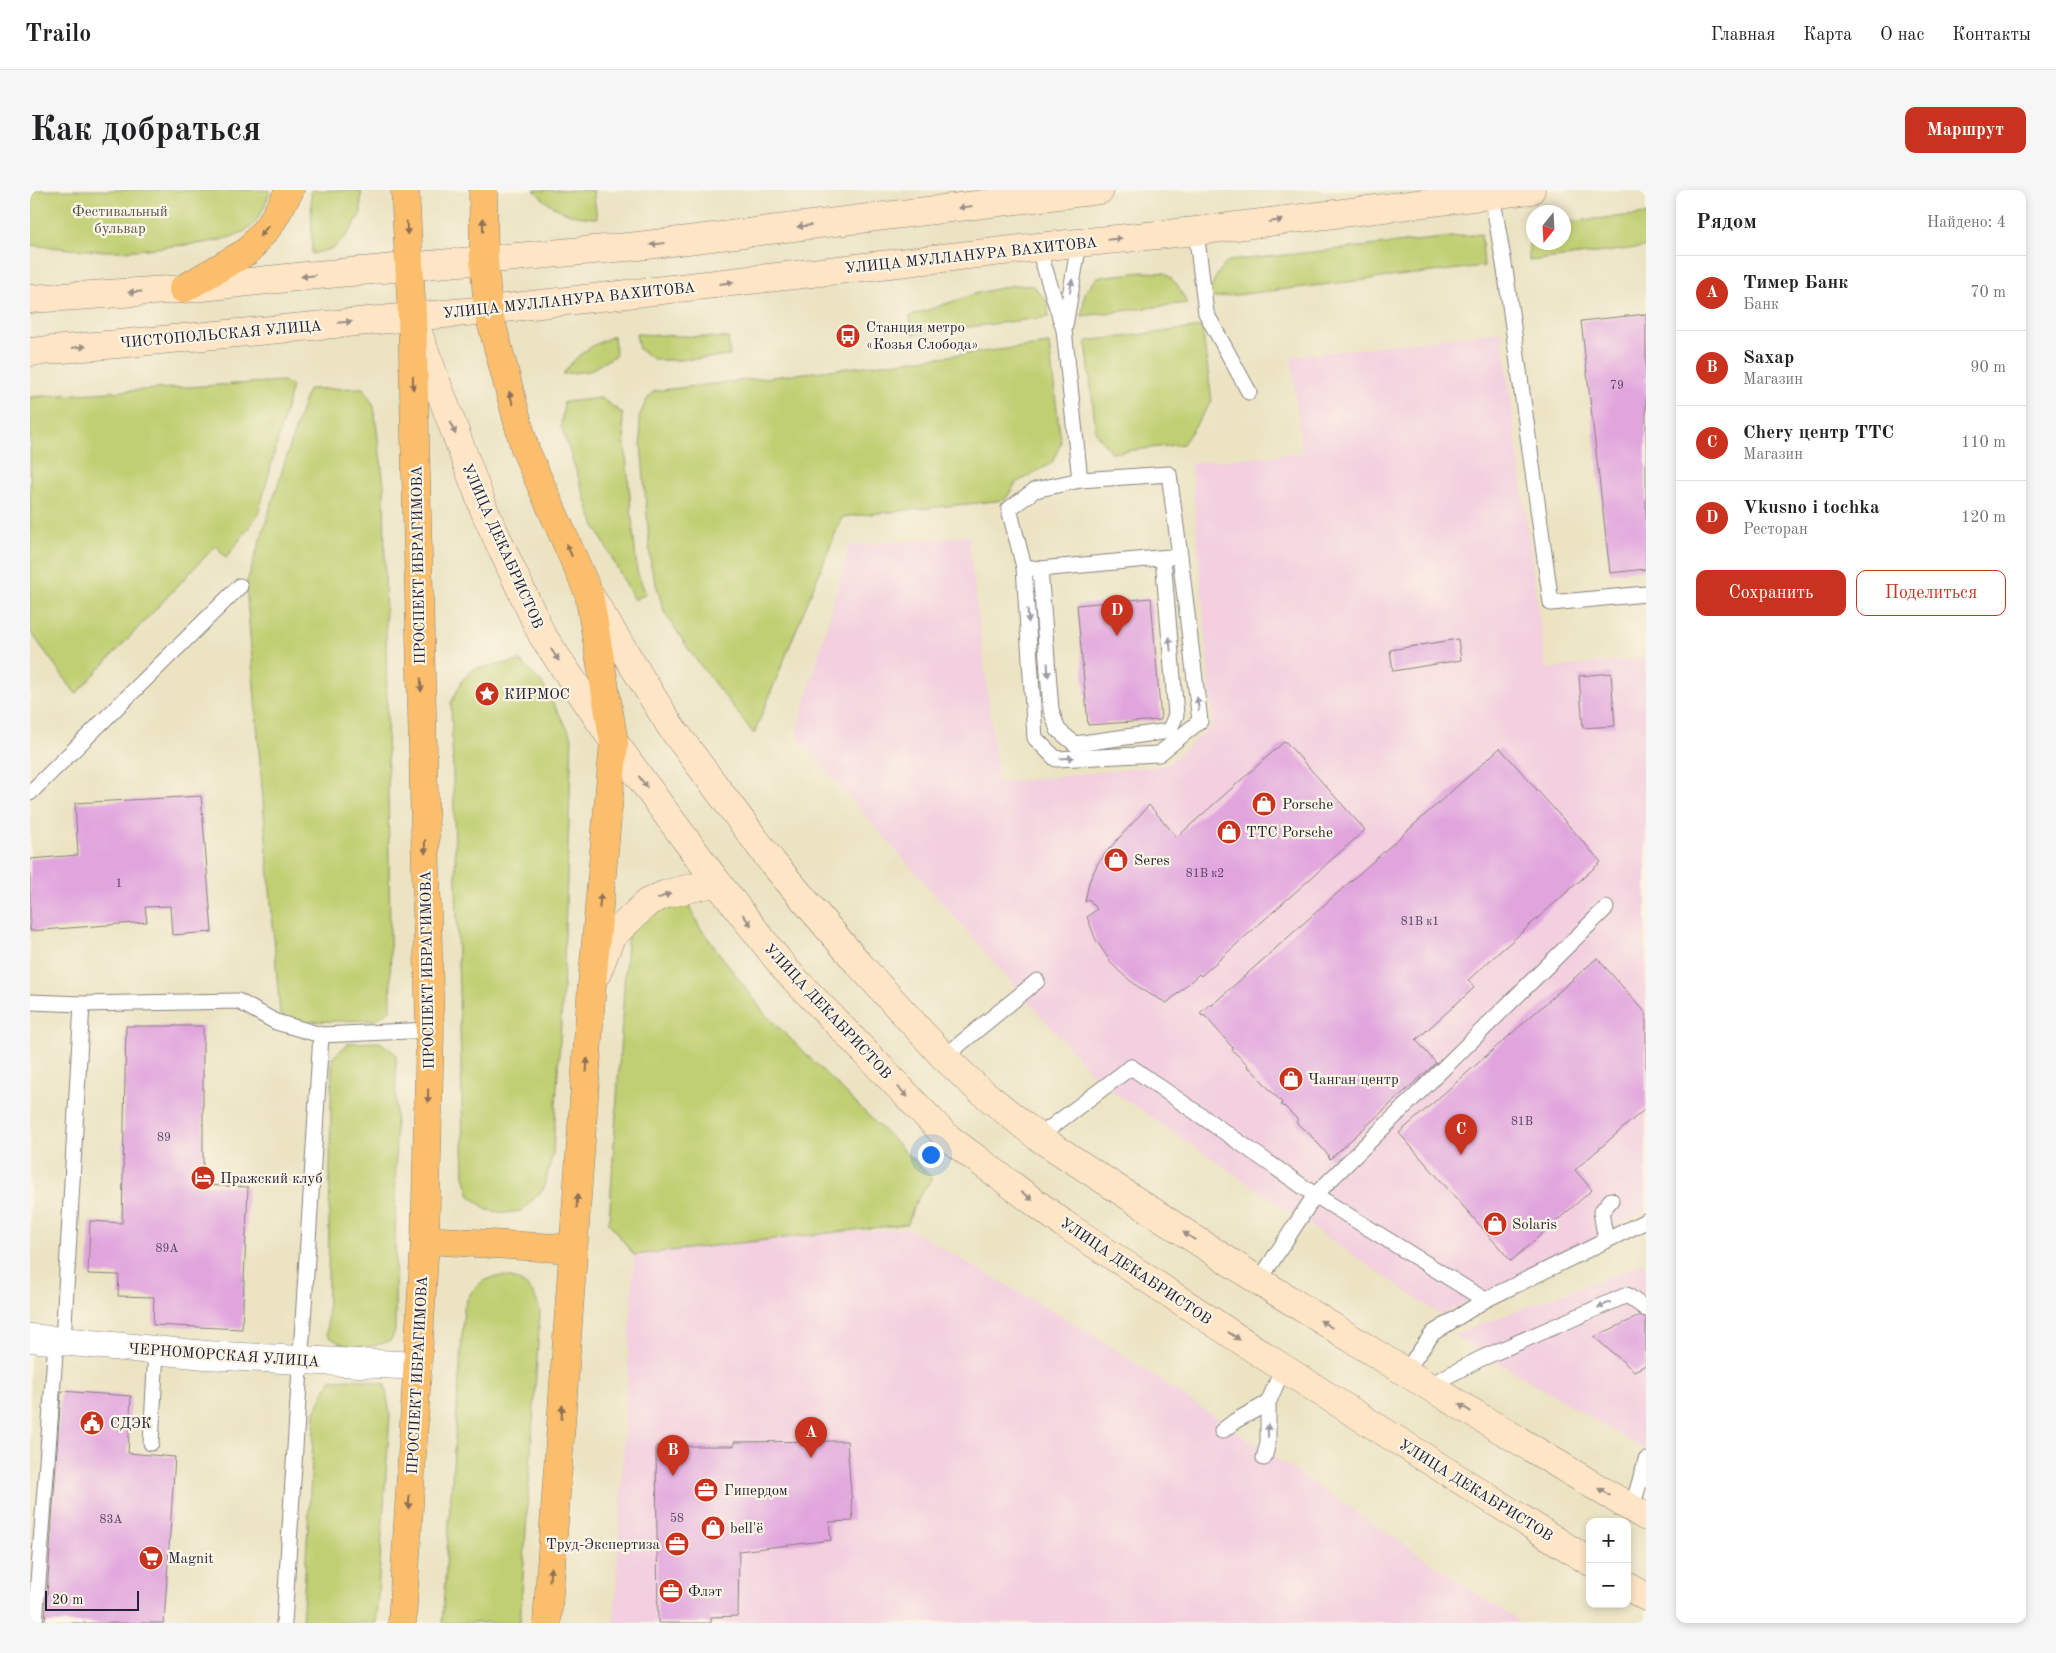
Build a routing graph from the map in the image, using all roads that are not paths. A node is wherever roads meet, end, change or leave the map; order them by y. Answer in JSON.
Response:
{"nodes":[{"id":1,"x":290,"y":190,"type":"edge"},
{"id":2,"x":405,"y":190,"type":"edge"},
{"id":3,"x":483,"y":190,"type":"edge"},
{"id":4,"x":1531,"y":190,"type":"edge"},
{"id":5,"x":1086,"y":191,"type":"edge"},
{"id":6,"x":1492,"y":194,"type":"junction"},
{"id":7,"x":1196,"y":231,"type":"junction"},
{"id":8,"x":1079,"y":243,"type":"junction"},
{"id":9,"x":1038,"y":247,"type":"junction"},
{"id":10,"x":484,"y":261,"type":"junction"},
{"id":11,"x":409,"y":266,"type":"junction"},
{"id":12,"x":183,"y":289,"type":"junction"},
{"id":13,"x":30,"y":299,"type":"edge"},
{"id":14,"x":488,"y":310,"type":"junction"},
{"id":15,"x":412,"y":316,"type":"junction"},
{"id":16,"x":1064,"y":330,"type":"junction"},
{"id":17,"x":30,"y":352,"type":"edge"},
{"id":18,"x":1249,"y":392,"type":"dead end"},
{"id":19,"x":1080,"y":480,"type":"junction"},
{"id":20,"x":1180,"y":556,"type":"junction"},
{"id":21,"x":1163,"y":558,"type":"junction"},
{"id":22,"x":1024,"y":567,"type":"junction"},
{"id":23,"x":1040,"y":569,"type":"junction"},
{"id":24,"x":240,"y":586,"type":"dead end"},
{"id":25,"x":589,"y":594,"type":"junction"},
{"id":26,"x":1646,"y":594,"type":"edge"},
{"id":27,"x":614,"y":742,"type":"junction"},
{"id":28,"x":30,"y":793,"type":"edge"},
{"id":29,"x":716,"y":882,"type":"junction"},
{"id":30,"x":1606,"y":908,"type":"dead end"},
{"id":31,"x":1037,"y":981,"type":"dead end"},
{"id":32,"x":592,"y":984,"type":"junction"},
{"id":33,"x":30,"y":1002,"type":"edge"},
{"id":34,"x":82,"y":1004,"type":"junction"},
{"id":35,"x":430,"y":1030,"type":"junction"},
{"id":36,"x":321,"y":1035,"type":"junction"},
{"id":37,"x":944,"y":1057,"type":"junction"},
{"id":38,"x":1038,"y":1137,"type":"junction"},
{"id":39,"x":1315,"y":1195,"type":"junction"},
{"id":40,"x":1611,"y":1200,"type":"dead end"},
{"id":41,"x":1646,"y":1221,"type":"edge"},
{"id":42,"x":425,"y":1240,"type":"junction"},
{"id":43,"x":1606,"y":1241,"type":"junction"},
{"id":44,"x":573,"y":1249,"type":"junction"},
{"id":45,"x":1259,"y":1281,"type":"junction"},
{"id":46,"x":1485,"y":1300,"type":"junction"},
{"id":47,"x":1646,"y":1309,"type":"edge"},
{"id":48,"x":50,"y":1340,"type":"edge"},
{"id":49,"x":156,"y":1351,"type":"junction"},
{"id":50,"x":301,"y":1361,"type":"junction"},
{"id":51,"x":418,"y":1366,"type":"junction"},
{"id":52,"x":1283,"y":1368,"type":"junction"},
{"id":53,"x":1404,"y":1372,"type":"junction"},
{"id":54,"x":1428,"y":1386,"type":"junction"},
{"id":55,"x":1268,"y":1403,"type":"junction"},
{"id":56,"x":1222,"y":1431,"type":"dead end"},
{"id":57,"x":151,"y":1443,"type":"dead end"},
{"id":58,"x":1264,"y":1458,"type":"dead end"},
{"id":59,"x":1646,"y":1460,"type":"edge"},
{"id":60,"x":1639,"y":1513,"type":"edge"},
{"id":61,"x":1586,"y":1559,"type":"edge"},
{"id":62,"x":1631,"y":1588,"type":"edge"},
{"id":63,"x":1646,"y":1597,"type":"edge"},
{"id":64,"x":35,"y":1623,"type":"edge"},
{"id":65,"x":284,"y":1623,"type":"edge"},
{"id":66,"x":402,"y":1623,"type":"edge"},
{"id":67,"x":547,"y":1623,"type":"edge"}],
"edges":[{"from":1,"to":12,"type":"main road","one_way":true},
{"from":2,"to":11,"type":"main road","name":"УЛИЦА ДЕКАБРИСТОВ","one_way":true},
{"from":10,"to":3,"type":"main road","one_way":true},
{"from":4,"to":6,"type":"main road","name":"УЛИЦА МУЛЛАНУРА ВАХИТОВА"},
{"from":5,"to":10,"type":"main road","one_way":true},
{"from":7,"to":6,"type":"main road","name":"УЛИЦА МУЛЛАНУРА ВАХИТОВА","one_way":true},
{"from":6,"to":26,"type":"lane"},
{"from":8,"to":7,"type":"main road","name":"УЛИЦА МУЛЛАНУРА ВАХИТОВА","one_way":true},
{"from":7,"to":18,"type":"lane"},
{"from":8,"to":9,"type":"main road","name":"УЛИЦА МУЛЛАНУРА ВАХИТОВА"},
{"from":16,"to":8,"type":"lane","one_way":true},
{"from":14,"to":9,"type":"main road","name":"УЛИЦА МУЛЛАНУРА ВАХИТОВА","one_way":true},
{"from":9,"to":16,"type":"lane"},
{"from":10,"to":11,"type":"main road"},
{"from":10,"to":14,"type":"main road"},
{"from":11,"to":12,"type":"main road","one_way":true},
{"from":11,"to":15,"type":"main road","name":"УЛИЦА ДЕКАБРИСТОВ"},
{"from":12,"to":13,"type":"main road","one_way":true},
{"from":14,"to":15,"type":"main road","name":"УЛИЦА МУЛЛАНУРА ВАХИТОВА"},
{"from":25,"to":14,"type":"main road","one_way":true},
{"from":17,"to":15,"type":"main road","name":"ЧИСТОПОЛЬСКАЯ УЛИЦА","one_way":true},
{"from":15,"to":27,"type":"main road","name":"УЛИЦА ДЕКАБРИСТОВ","one_way":true},
{"from":15,"to":35,"type":"main road","name":"ПРОСПЕКТ ИБРАГИМОВА","one_way":true},
{"from":16,"to":19,"type":"lane"},
{"from":19,"to":20,"type":"lane"},
{"from":19,"to":22,"type":"lane"},
{"from":20,"to":21,"type":"lane"},
{"from":22,"to":20,"type":"lane","one_way":true},
{"from":21,"to":23,"type":"lane"},
{"from":23,"to":21,"type":"lane","one_way":true},
{"from":22,"to":23,"type":"lane"},
{"from":24,"to":28,"type":"lane"},
{"from":25,"to":27,"type":"main road"},
{"from":25,"to":37,"type":"main road"},
{"from":27,"to":29,"type":"main road","name":"УЛИЦА ДЕКАБРИСТОВ","one_way":true},
{"from":32,"to":27,"type":"main road","one_way":true},
{"from":32,"to":29,"type":"main road","one_way":true},
{"from":29,"to":52,"type":"main road","name":"УЛИЦА ДЕКАБРИСТОВ","one_way":true},
{"from":30,"to":39,"type":"lane"},
{"from":31,"to":37,"type":"lane"},
{"from":44,"to":32,"type":"main road","one_way":true},
{"from":33,"to":34,"type":"lane"},
{"from":34,"to":36,"type":"lane"},
{"from":34,"to":48,"type":"lane"},
{"from":35,"to":36,"type":"lane"},
{"from":35,"to":42,"type":"main road","name":"ПРОСПЕКТ ИБРАГИМОВА","one_way":true},
{"from":36,"to":50,"type":"lane"},
{"from":37,"to":38,"type":"main road"},
{"from":38,"to":39,"type":"lane"},
{"from":45,"to":38,"type":"main road","one_way":true},
{"from":39,"to":45,"type":"lane"},
{"from":39,"to":46,"type":"lane"},
{"from":40,"to":43,"type":"lane"},
{"from":41,"to":43,"type":"lane"},
{"from":42,"to":44,"type":"main road"},
{"from":42,"to":51,"type":"main road","name":"ПРОСПЕКТ ИБРАГИМОВА"},
{"from":43,"to":46,"type":"lane"},
{"from":67,"to":44,"type":"main road","one_way":true},
{"from":53,"to":45,"type":"main road","one_way":true},
{"from":46,"to":53,"type":"lane"},
{"from":47,"to":54,"type":"lane","one_way":true},
{"from":48,"to":49,"type":"street","name":"ЧЕРНОМОРСКАЯ УЛИЦА"},
{"from":48,"to":64,"type":"lane"},
{"from":49,"to":50,"type":"street","name":"ЧЕРНОМОРСКАЯ УЛИЦА"},
{"from":49,"to":57,"type":"lane"},
{"from":50,"to":51,"type":"street","name":"ЧЕРНОМОРСКАЯ УЛИЦА"},
{"from":50,"to":65,"type":"lane"},
{"from":51,"to":66,"type":"main road","name":"ПРОСПЕКТ ИБРАГИМОВА","one_way":true},
{"from":52,"to":55,"type":"lane"},
{"from":52,"to":61,"type":"main road","name":"УЛИЦА ДЕКАБРИСТОВ"},
{"from":53,"to":54,"type":"main road"},
{"from":60,"to":54,"type":"main road","one_way":true},
{"from":55,"to":56,"type":"lane"},
{"from":58,"to":55,"type":"lane","one_way":true},
{"from":59,"to":60,"type":"lane"},
{"from":62,"to":63,"type":"main road"}]}
